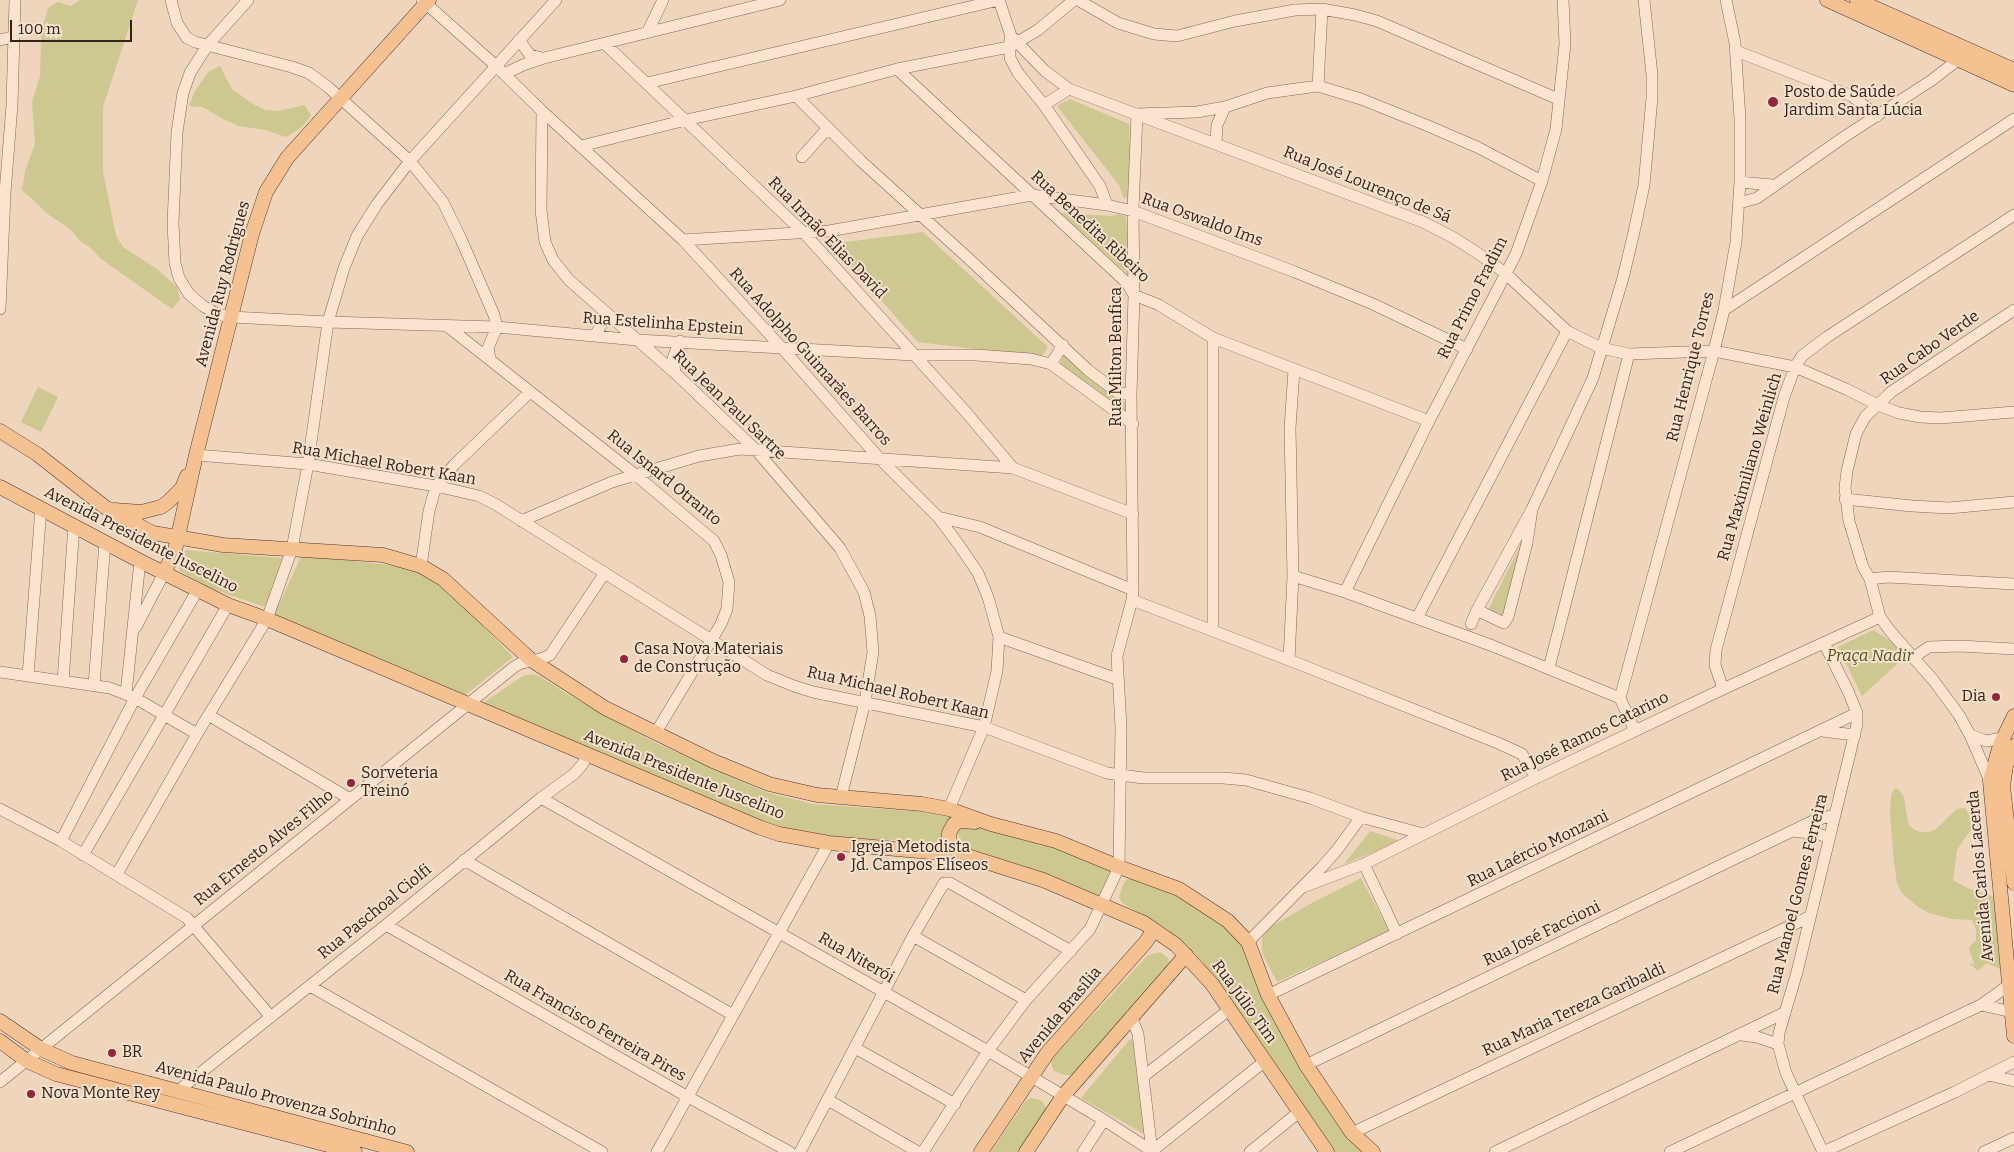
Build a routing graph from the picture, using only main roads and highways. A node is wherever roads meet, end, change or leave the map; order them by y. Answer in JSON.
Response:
{"nodes":[{"id":1,"x":1827,"y":0,"type":"edge"},
{"id":2,"x":1857,"y":0,"type":"edge"},
{"id":3,"x":425,"y":1,"type":"edge"},
{"id":4,"x":1965,"y":58,"type":"junction"},
{"id":5,"x":2014,"y":70,"type":"edge"},
{"id":6,"x":2014,"y":85,"type":"edge"},
{"id":7,"x":0,"y":431,"type":"edge"},
{"id":8,"x":196,"y":455,"type":"junction"},
{"id":9,"x":0,"y":488,"type":"edge"},
{"id":10,"x":106,"y":508,"type":"junction"},
{"id":11,"x":178,"y":539,"type":"junction"},
{"id":12,"x":164,"y":573,"type":"junction"},
{"id":13,"x":2014,"y":716,"type":"edge"},
{"id":14,"x":2008,"y":742,"type":"edge"},
{"id":15,"x":2009,"y":810,"type":"edge"},
{"id":16,"x":991,"y":824,"type":"junction"},
{"id":17,"x":964,"y":855,"type":"junction"},
{"id":18,"x":2014,"y":883,"type":"edge"},
{"id":19,"x":1103,"y":905,"type":"joint"},
{"id":20,"x":1154,"y":930,"type":"junction"},
{"id":21,"x":1186,"y":955,"type":"junction"},
{"id":22,"x":0,"y":1021,"type":"edge"},
{"id":23,"x":2014,"y":1036,"type":"edge"},
{"id":24,"x":0,"y":1041,"type":"edge"},
{"id":25,"x":324,"y":1148,"type":"edge"},
{"id":26,"x":355,"y":1152,"type":"edge"},
{"id":27,"x":407,"y":1152,"type":"edge"},
{"id":28,"x":981,"y":1152,"type":"edge"},
{"id":29,"x":1026,"y":1152,"type":"edge"},
{"id":30,"x":1327,"y":1152,"type":"edge"},
{"id":31,"x":1372,"y":1152,"type":"edge"}],
"edges":[{"from":1,"to":4,"type":"main road"},
{"from":2,"to":4,"type":"main road"},
{"from":3,"to":8,"type":"main road","name":"Avenida Ruy Rodrigues"},
{"from":4,"to":5,"type":"main road"},
{"from":4,"to":6,"type":"main road"},
{"from":7,"to":10,"type":"main road","name":"Avenida Presidente Juscelino"},
{"from":8,"to":10,"type":"main road","name":"Avenida Ruy Rodrigues"},
{"from":8,"to":11,"type":"main road","name":"Avenida Ruy Rodrigues"},
{"from":9,"to":12,"type":"main road","name":"Avenida Presidente Juscelino"},
{"from":10,"to":11,"type":"main road","name":"Avenida Presidente Juscelino"},
{"from":11,"to":12,"type":"main road","name":"Avenida Ruy Rodrigues"},
{"from":11,"to":16,"type":"main road","name":"Avenida Presidente Juscelino"},
{"from":12,"to":17,"type":"main road","name":"Avenida Presidente Juscelino"},
{"from":13,"to":14,"type":"main road","name":"Avenida Carlos Lacerda"},
{"from":14,"to":15,"type":"main road","name":"Avenida Carlos Lacerda"},
{"from":14,"to":23,"type":"main road","name":"Avenida Carlos Lacerda"},
{"from":15,"to":18,"type":"main road","name":"Avenida Carlos Lacerda"},
{"from":16,"to":17,"type":"main road"},
{"from":16,"to":31,"type":"main road","name":"Avenida Presidente Juscelino"},
{"from":17,"to":19,"type":"main road","name":"Avenida Presidente Juscelino"},
{"from":19,"to":20,"type":"main road","name":"Rua Júlio Tim"},
{"from":20,"to":21,"type":"main road","name":"Rua Júlio Tim"},
{"from":20,"to":28,"type":"main road","name":"Avenida Brasília"},
{"from":21,"to":29,"type":"main road"},
{"from":21,"to":30,"type":"main road","name":"Rua Júlio Tim"},
{"from":22,"to":27,"type":"main road","name":"Avenida Paulo Provenza Sobrinho"},
{"from":24,"to":25,"type":"main road","name":"Avenida Paulo Provenza Sobrinho"},
{"from":25,"to":26,"type":"main road","name":"Avenida Paulo Provenza Sobrinho"}]}
